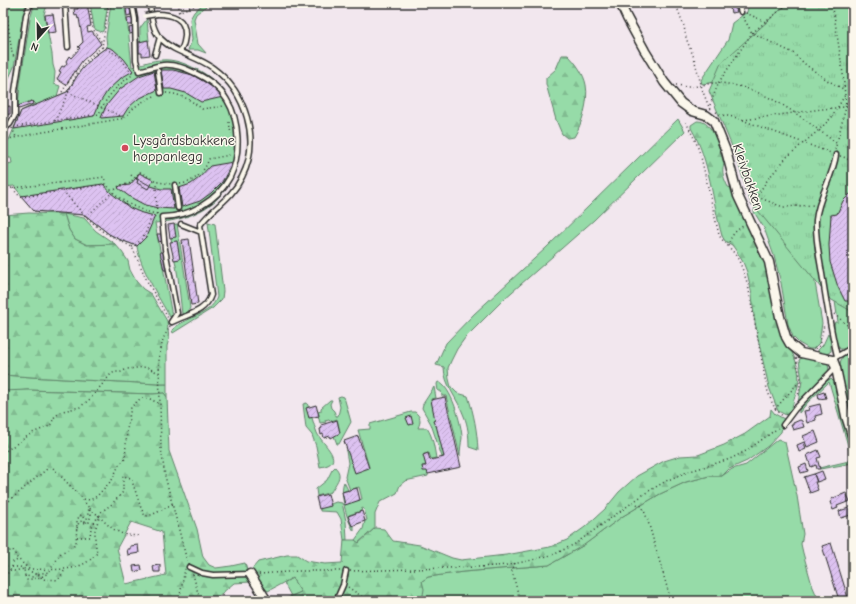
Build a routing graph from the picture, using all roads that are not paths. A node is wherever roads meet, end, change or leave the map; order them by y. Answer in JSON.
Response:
{"nodes":[{"id":1,"x":31,"y":3,"type":"edge"},
{"id":2,"x":65,"y":3,"type":"edge"},
{"id":3,"x":132,"y":3,"type":"edge"},
{"id":4,"x":150,"y":3,"type":"edge"},
{"id":5,"x":620,"y":3,"type":"edge"},
{"id":6,"x":738,"y":3,"type":"edge"},
{"id":7,"x":740,"y":12,"type":"road end"},
{"id":8,"x":136,"y":19,"type":"junction"},
{"id":9,"x":160,"y":37,"type":"junction"},
{"id":10,"x":68,"y":47,"type":"dead end"},
{"id":11,"x":180,"y":51,"type":"junction"},
{"id":12,"x":155,"y":55,"type":"dead end"},
{"id":13,"x":158,"y":71,"type":"dead end"},
{"id":14,"x":161,"y":94,"type":"road end"},
{"id":15,"x":3,"y":130,"type":"edge"},
{"id":16,"x":836,"y":155,"type":"road end"},
{"id":17,"x":175,"y":184,"type":"road end"},
{"id":18,"x":178,"y":208,"type":"dead end"},
{"id":19,"x":181,"y":224,"type":"dead end"},
{"id":20,"x":201,"y":232,"type":"junction"},
{"id":21,"x":853,"y":347,"type":"edge"},
{"id":22,"x":835,"y":361,"type":"junction"},
{"id":23,"x":783,"y":424,"type":"road end"},
{"id":24,"x":853,"y":438,"type":"edge"},
{"id":25,"x":187,"y":566,"type":"road end"},
{"id":26,"x":346,"y":571,"type":"road end"},
{"id":27,"x":250,"y":574,"type":"joint"},
{"id":28,"x":267,"y":601,"type":"edge"},
{"id":29,"x":336,"y":601,"type":"edge"}],
"edges":[{"from":1,"to":15,"type":"lane"},
{"from":2,"to":10,"type":"lane"},
{"from":3,"to":8,"type":"lane"},
{"from":4,"to":9,"type":"lane"},
{"from":5,"to":22,"type":"street","name":"Kleivbakken"},
{"from":6,"to":7,"type":"lane"},
{"from":8,"to":11,"type":"lane","bridge":true},
{"from":8,"to":20,"type":"lane"},
{"from":9,"to":11,"type":"lane"},
{"from":9,"to":12,"type":"lane"},
{"from":11,"to":20,"type":"lane"},
{"from":13,"to":14,"type":"lane"},
{"from":16,"to":22,"type":"lane"},
{"from":17,"to":18,"type":"lane"},
{"from":19,"to":20,"type":"lane"},
{"from":21,"to":22,"type":"lane"},
{"from":22,"to":23,"type":"lane"},
{"from":22,"to":24,"type":"street"},
{"from":25,"to":27,"type":"lane"},
{"from":26,"to":29,"type":"lane"},
{"from":27,"to":28,"type":"street"}]}
